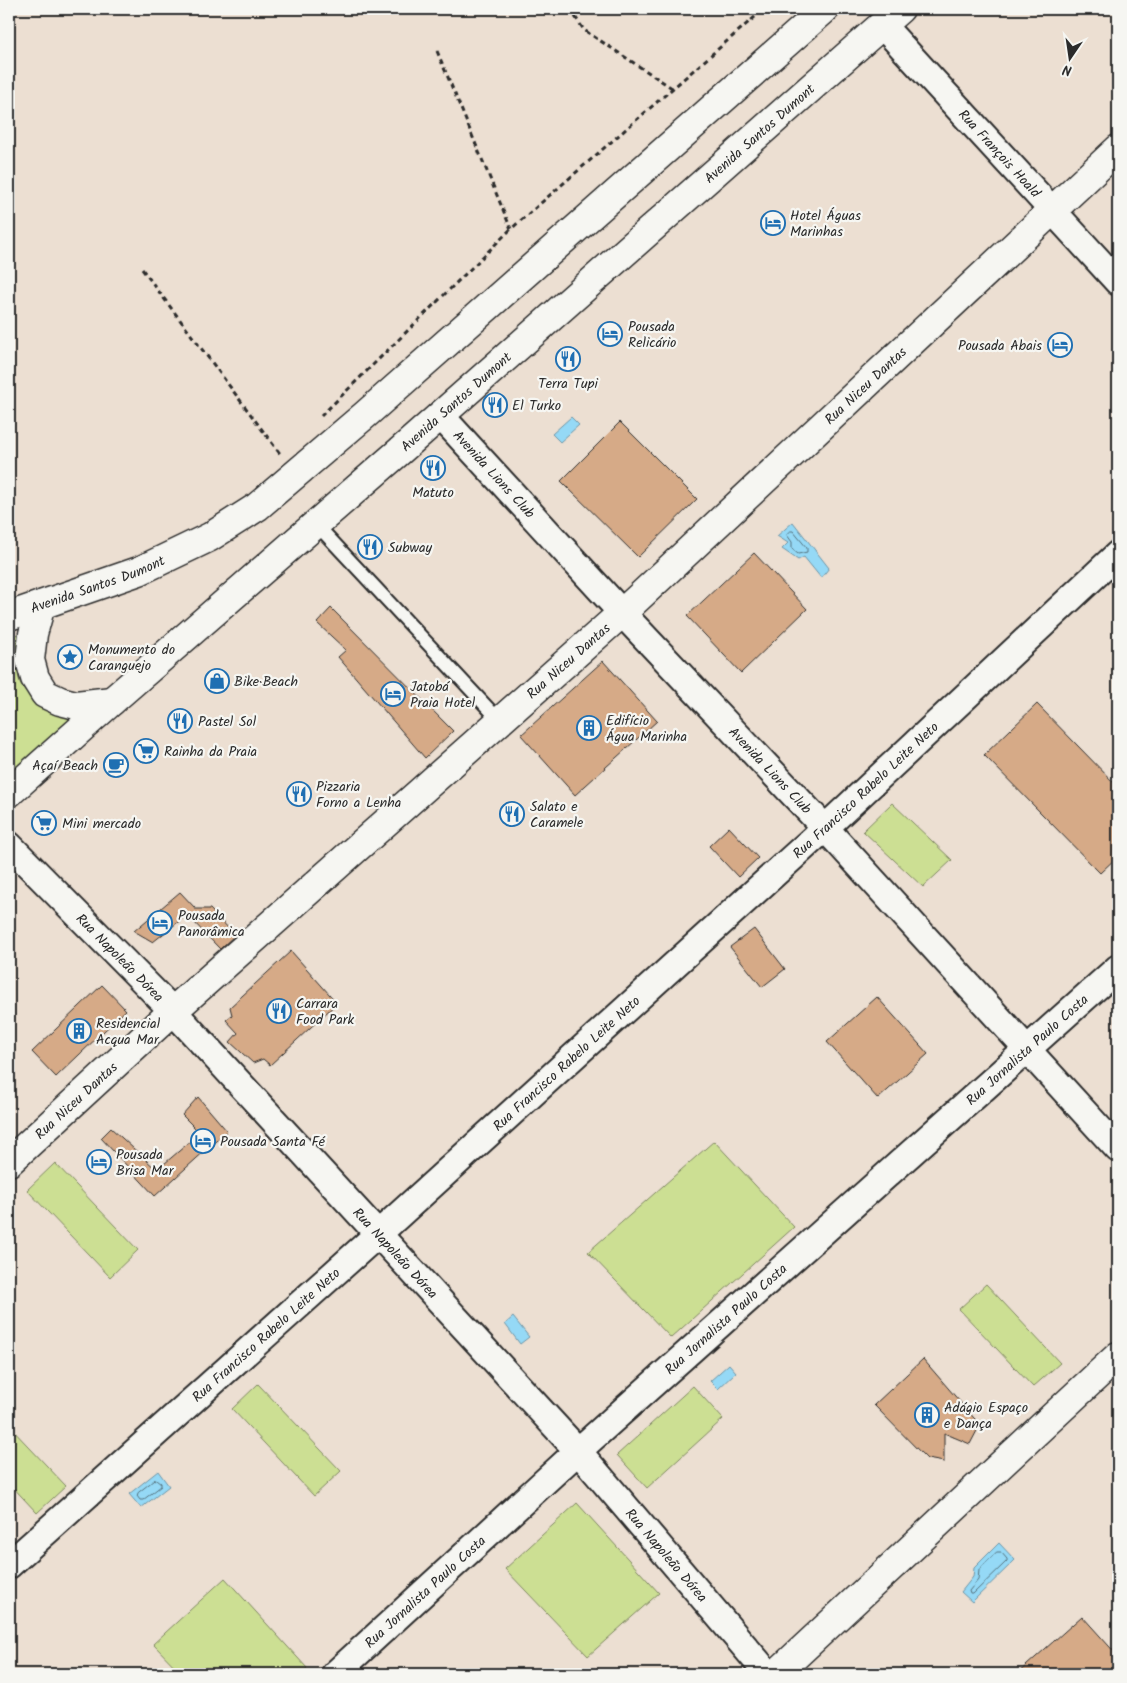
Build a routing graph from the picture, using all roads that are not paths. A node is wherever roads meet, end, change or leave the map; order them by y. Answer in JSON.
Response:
{"nodes":[{"id":1,"x":825,"y":9,"type":"edge"},
{"id":2,"x":891,"y":17,"type":"edge"},
{"id":3,"x":1118,"y":149,"type":"edge"},
{"id":4,"x":1053,"y":210,"type":"junction"},
{"id":5,"x":1118,"y":282,"type":"edge"},
{"id":6,"x":440,"y":415,"type":"junction"},
{"id":7,"x":316,"y":524,"type":"junction"},
{"id":8,"x":1118,"y":554,"type":"edge"},
{"id":9,"x":41,"y":605,"type":"junction"},
{"id":10,"x":622,"y":613,"type":"junction"},
{"id":11,"x":9,"y":616,"type":"edge"},
{"id":12,"x":112,"y":701,"type":"junction"},
{"id":13,"x":500,"y":721,"type":"junction"},
{"id":14,"x":9,"y":793,"type":"edge"},
{"id":15,"x":826,"y":828,"type":"junction"},
{"id":16,"x":9,"y":845,"type":"edge"},
{"id":17,"x":1118,"y":968,"type":"edge"},
{"id":18,"x":173,"y":1011,"type":"junction"},
{"id":19,"x":1028,"y":1049,"type":"junction"},
{"id":20,"x":1118,"y":1148,"type":"edge"},
{"id":21,"x":9,"y":1162,"type":"edge"},
{"id":22,"x":377,"y":1234,"type":"junction"},
{"id":23,"x":1118,"y":1356,"type":"edge"},
{"id":24,"x":578,"y":1451,"type":"junction"},
{"id":25,"x":9,"y":1565,"type":"edge"},
{"id":26,"x":334,"y":1674,"type":"edge"},
{"id":27,"x":768,"y":1674,"type":"edge"},
{"id":28,"x":776,"y":1674,"type":"edge"}],
"edges":[{"from":1,"to":9,"type":"main road","name":"Avenida Santos Dumont"},
{"from":2,"to":4,"type":"street","name":"Rua François Hoald"},
{"from":2,"to":6,"type":"main road","name":"Avenida Santos Dumont"},
{"from":3,"to":4,"type":"main road","name":"Rua Niceu Dantas"},
{"from":4,"to":5,"type":"street","name":"Rua François Hoald"},
{"from":4,"to":10,"type":"main road","name":"Rua Niceu Dantas"},
{"from":6,"to":7,"type":"main road","name":"Avenida Santos Dumont"},
{"from":6,"to":10,"type":"street","name":"Avenida Lions Club"},
{"from":7,"to":12,"type":"main road","name":"Avenida Santos Dumont"},
{"from":7,"to":13,"type":"lane"},
{"from":8,"to":15,"type":"street","name":"Rua Francisco Rabelo Leite Neto"},
{"from":9,"to":11,"type":"main road","name":"Avenida Santos Dumont"},
{"from":9,"to":12,"type":"main road"},
{"from":10,"to":13,"type":"main road","name":"Rua Niceu Dantas"},
{"from":10,"to":15,"type":"street","name":"Avenida Lions Club"},
{"from":12,"to":14,"type":"main road","name":"Avenida Santos Dumont"},
{"from":13,"to":18,"type":"main road","name":"Rua Niceu Dantas"},
{"from":15,"to":19,"type":"street","name":"Avenida Lions Club"},
{"from":15,"to":22,"type":"street","name":"Rua Francisco Rabelo Leite Neto"},
{"from":16,"to":18,"type":"street","name":"Rua Napoleão Dórea"},
{"from":17,"to":19,"type":"street","name":"Rua Jornalista Paulo Costa"},
{"from":18,"to":21,"type":"main road","name":"Rua Niceu Dantas"},
{"from":18,"to":22,"type":"street","name":"Rua Napoleão Dórea"},
{"from":19,"to":20,"type":"street","name":"Avenida Lions Club"},
{"from":19,"to":24,"type":"street","name":"Rua Jornalista Paulo Costa"},
{"from":22,"to":24,"type":"street","name":"Rua Napoleão Dórea"},
{"from":22,"to":25,"type":"street","name":"Rua Francisco Rabelo Leite Neto"},
{"from":23,"to":28,"type":"main road"},
{"from":24,"to":26,"type":"street","name":"Rua Jornalista Paulo Costa"},
{"from":24,"to":27,"type":"street","name":"Rua Napoleão Dórea"}]}
